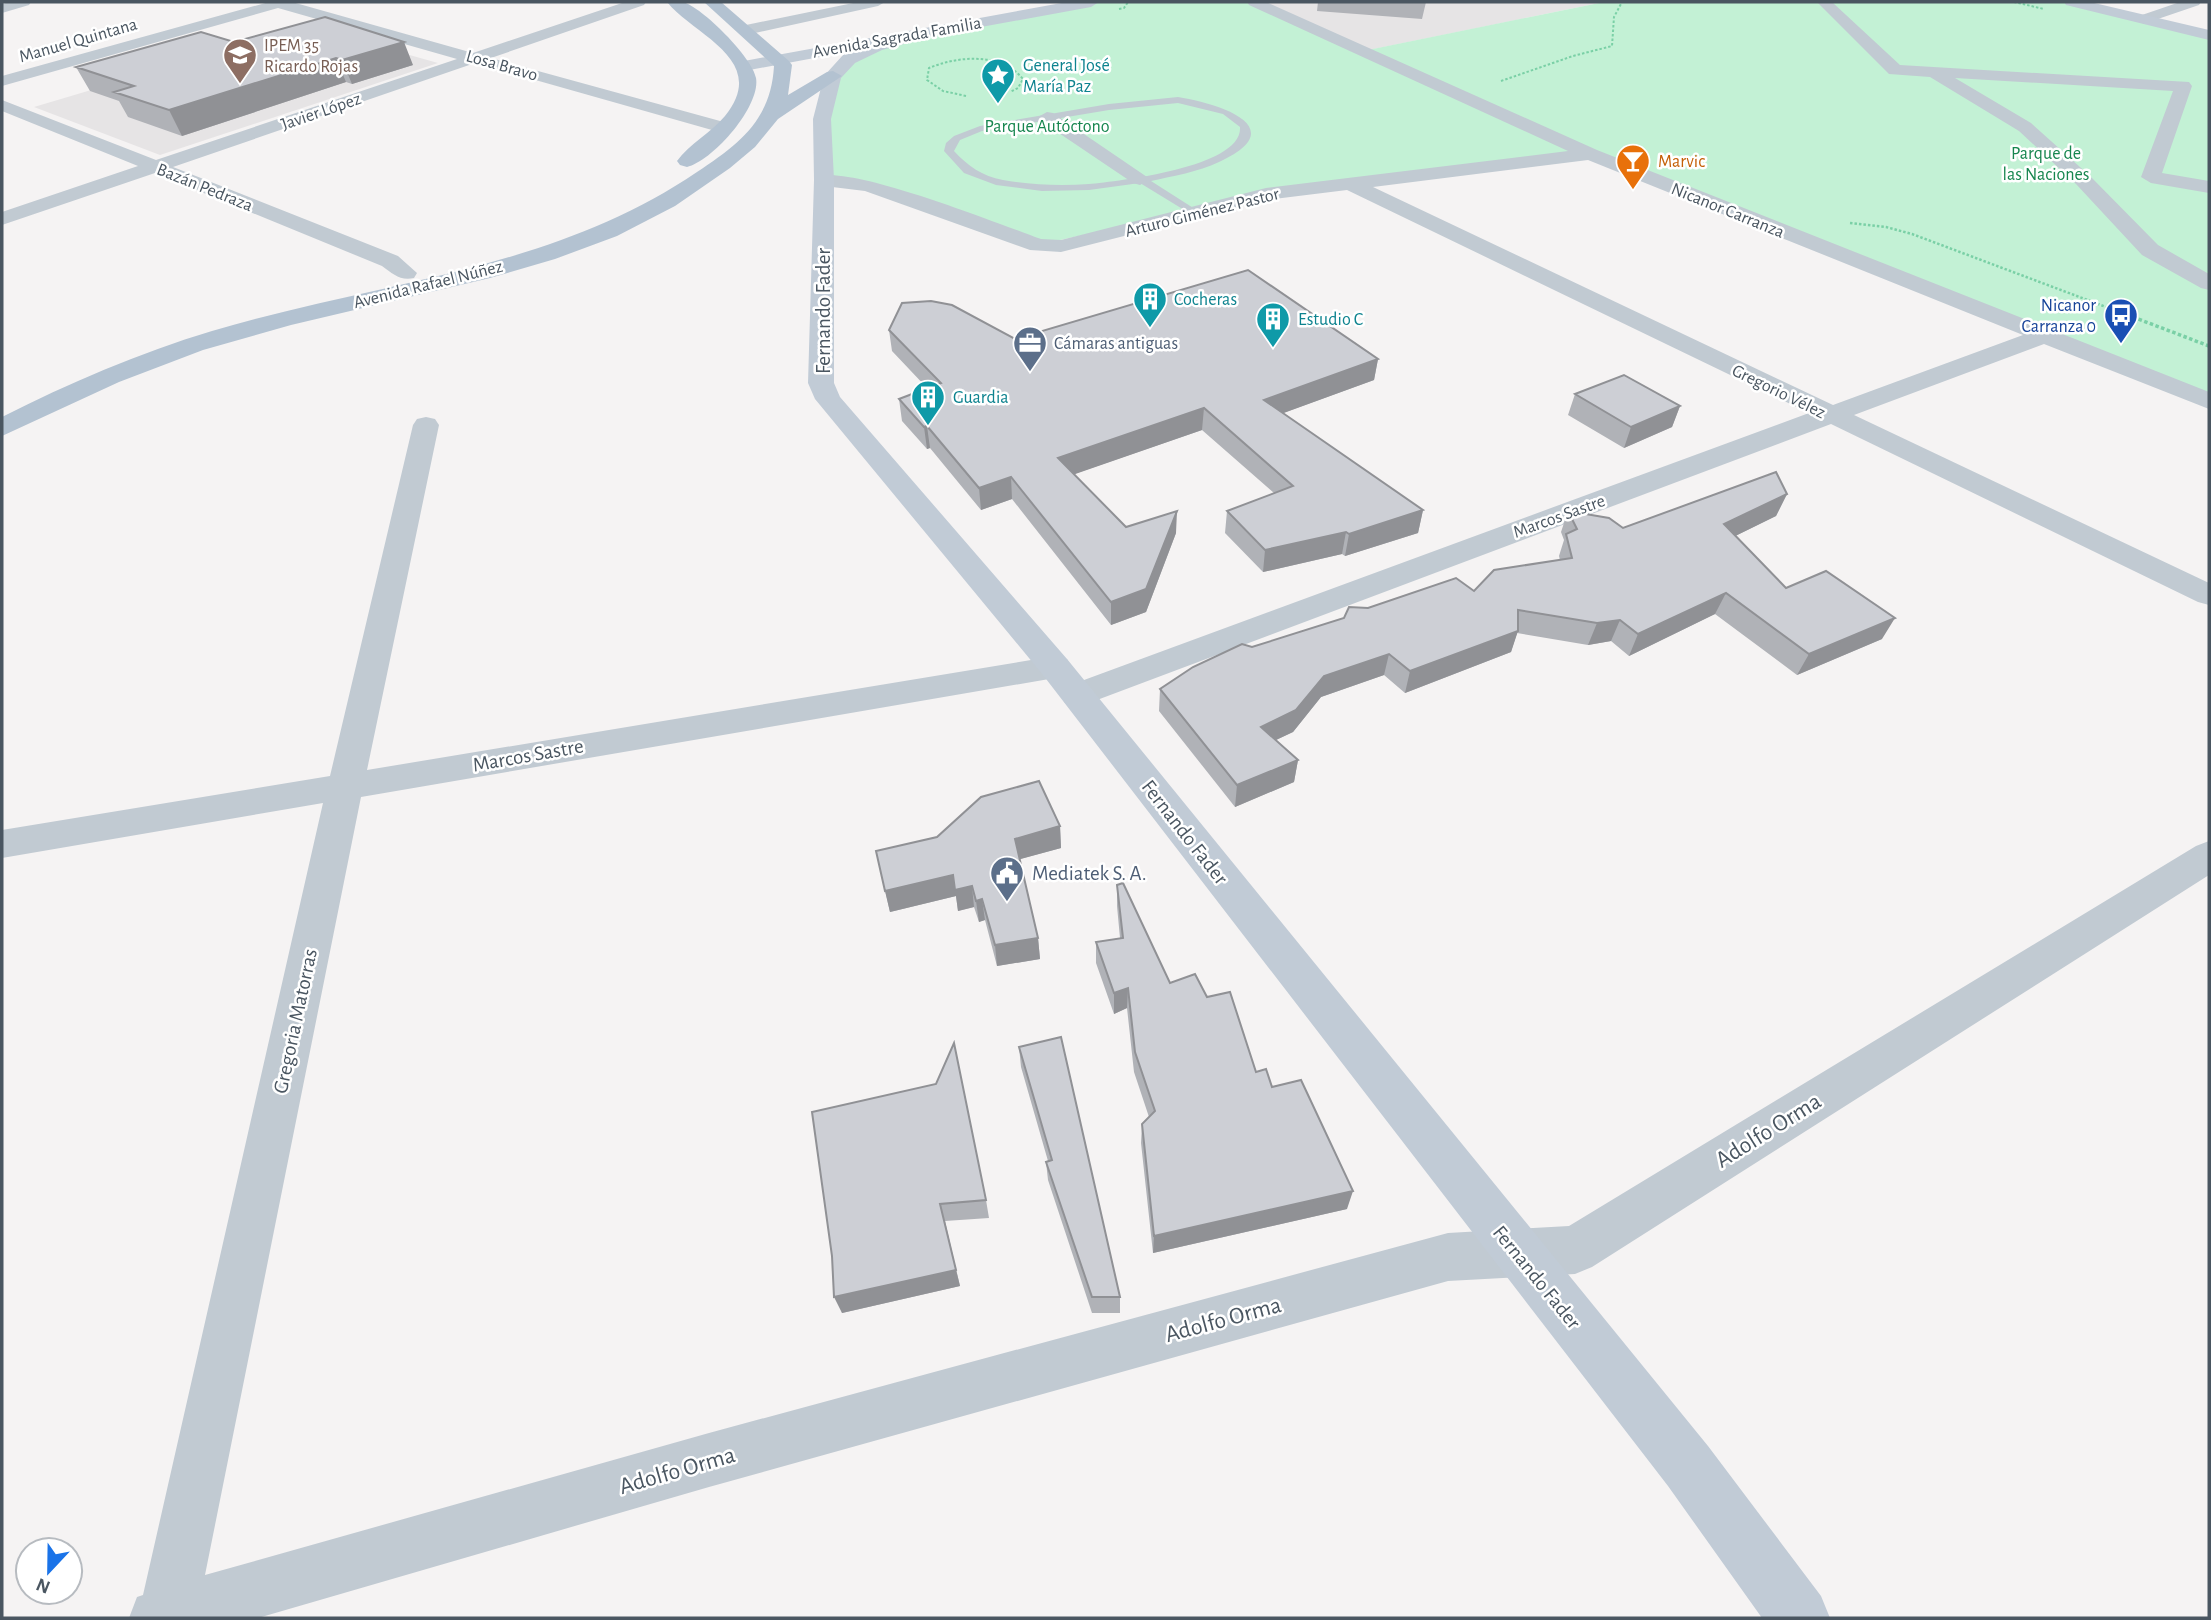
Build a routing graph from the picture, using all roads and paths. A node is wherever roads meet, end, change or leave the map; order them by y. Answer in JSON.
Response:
{"nodes":[{"id":1,"x":24,"y":2,"type":"edge"},
{"id":2,"x":639,"y":2,"type":"edge"},
{"id":3,"x":675,"y":2,"type":"edge"},
{"id":4,"x":712,"y":2,"type":"edge"},
{"id":5,"x":878,"y":2,"type":"edge"},
{"id":6,"x":1091,"y":2,"type":"edge"},
{"id":7,"x":1128,"y":2,"type":"edge"},
{"id":8,"x":1254,"y":2,"type":"edge"},
{"id":9,"x":1622,"y":2,"type":"edge"},
{"id":10,"x":1814,"y":2,"type":"edge"},
{"id":11,"x":1824,"y":2,"type":"edge"},
{"id":12,"x":2072,"y":2,"type":"edge"},
{"id":13,"x":2194,"y":2,"type":"edge"},
{"id":14,"x":282,"y":3,"type":"edge"},
{"id":15,"x":1124,"y":8,"type":"dead end"},
{"id":16,"x":2,"y":9,"type":"edge"},
{"id":17,"x":1841,"y":18,"type":"junction"},
{"id":18,"x":2144,"y":19,"type":"junction"},
{"id":19,"x":746,"y":30,"type":"junction"},
{"id":20,"x":930,"y":32,"type":"junction"},
{"id":21,"x":2209,"y":34,"type":"edge"},
{"id":22,"x":478,"y":58,"type":"junction"},
{"id":23,"x":781,"y":62,"type":"junction"},
{"id":24,"x":744,"y":66,"type":"junction"},
{"id":25,"x":1933,"y":72,"type":"junction"},
{"id":26,"x":833,"y":76,"type":"junction"},
{"id":27,"x":2,"y":81,"type":"edge"},
{"id":28,"x":1493,"y":84,"type":"dead end"},
{"id":29,"x":1010,"y":92,"type":"dead end"},
{"id":30,"x":966,"y":96,"type":"dead end"},
{"id":31,"x":817,"y":102,"type":"junction"},
{"id":32,"x":2,"y":105,"type":"edge"},
{"id":33,"x":773,"y":115,"type":"junction"},
{"id":34,"x":1048,"y":117,"type":"junction"},
{"id":35,"x":725,"y":128,"type":"junction"},
{"id":36,"x":1590,"y":155,"type":"junction"},
{"id":37,"x":154,"y":167,"type":"junction"},
{"id":38,"x":1140,"y":179,"type":"junction"},
{"id":39,"x":824,"y":180,"type":"junction"},
{"id":40,"x":1351,"y":184,"type":"junction"},
{"id":41,"x":2209,"y":187,"type":"edge"},
{"id":42,"x":1194,"y":213,"type":"junction"},
{"id":43,"x":2,"y":219,"type":"edge"},
{"id":44,"x":1850,"y":223,"type":"dead end"},
{"id":45,"x":406,"y":273,"type":"junction"},
{"id":46,"x":2209,"y":282,"type":"edge"},
{"id":47,"x":160,"y":333,"type":"dead end"},
{"id":48,"x":2042,"y":336,"type":"junction"},
{"id":49,"x":2209,"y":346,"type":"edge"},
{"id":50,"x":2209,"y":401,"type":"edge"},
{"id":51,"x":1830,"y":415,"type":"junction"},
{"id":52,"x":426,"y":425,"type":"dead end"},
{"id":53,"x":2,"y":428,"type":"edge"},
{"id":54,"x":2209,"y":595,"type":"edge"},
{"id":55,"x":1066,"y":681,"type":"junction"},
{"id":56,"x":345,"y":787,"type":"junction"},
{"id":57,"x":2,"y":844,"type":"edge"},
{"id":58,"x":2209,"y":856,"type":"edge"},
{"id":59,"x":1517,"y":1253,"type":"junction"},
{"id":60,"x":164,"y":1617,"type":"edge"},
{"id":61,"x":1799,"y":1618,"type":"edge"}],
"edges":[{"from":1,"to":16,"type":"street"},
{"from":2,"to":22,"type":"street","name":"Javier López"},
{"from":3,"to":24,"type":"main road"},
{"from":4,"to":19,"type":"main road"},
{"from":5,"to":19,"type":"street"},
{"from":6,"to":20,"type":"main road","name":"Avenida Sagrada Familia"},
{"from":7,"to":15,"type":"path"},
{"from":8,"to":36,"type":"street","name":"Nicanor Carranza"},
{"from":9,"to":28,"type":"path"},
{"from":10,"to":17,"type":"street"},
{"from":11,"to":17,"type":"street"},
{"from":12,"to":18,"type":"main road"},
{"from":13,"to":18,"type":"street"},
{"from":14,"to":22,"type":"street","name":"Losa Bravo"},
{"from":14,"to":27,"type":"street","name":"Manuel Quintana"},
{"from":17,"to":25,"type":"street"},
{"from":18,"to":21,"type":"main road"},
{"from":19,"to":23,"type":"main road"},
{"from":20,"to":23,"type":"main road","name":"Avenida Sagrada Familia"},
{"from":20,"to":26,"type":"main road"},
{"from":22,"to":35,"type":"street","name":"Losa Bravo"},
{"from":22,"to":37,"type":"street","name":"Javier López"},
{"from":23,"to":24,"type":"main road","name":"Avenida Sagrada Familia"},
{"from":23,"to":31,"type":"main road"},
{"from":23,"to":33,"type":"main road","name":"Avenida Rafael Núñez"},
{"from":24,"to":35,"type":"main road","name":"Avenida Rafael Núñez"},
{"from":25,"to":41,"type":"street"},
{"from":25,"to":46,"type":"street"},
{"from":26,"to":31,"type":"main road"},
{"from":26,"to":31,"type":"main road","name":"Fernando Fader"},
{"from":29,"to":30,"type":"path"},
{"from":31,"to":33,"type":"main road"},
{"from":31,"to":39,"type":"main road","name":"Fernando Fader"},
{"from":32,"to":37,"type":"street","name":"Bazán Pedraza"},
{"from":33,"to":53,"type":"main road","name":"Avenida Rafael Núñez"},
{"from":34,"to":38,"type":"street"},
{"from":34,"to":38,"type":"lane"},
{"from":34,"to":38,"type":"lane"},
{"from":35,"to":45,"type":"main road","name":"Avenida Rafael Núñez"},
{"from":36,"to":40,"type":"street","name":"Arturo Giménez Pastor"},
{"from":36,"to":48,"type":"street","name":"Nicanor Carranza"},
{"from":37,"to":43,"type":"street","name":"Javier López"},
{"from":37,"to":45,"type":"street","name":"Bazán Pedraza"},
{"from":38,"to":42,"type":"lane"},
{"from":39,"to":42,"type":"street","name":"Arturo Giménez Pastor"},
{"from":39,"to":55,"type":"main road","name":"Fernando Fader"},
{"from":40,"to":42,"type":"street","name":"Arturo Giménez Pastor"},
{"from":40,"to":51,"type":"street","name":"Gregorio Vélez"},
{"from":44,"to":49,"type":"path"},
{"from":45,"to":47,"type":"main road","name":"Avenida Rafael Núñez"},
{"from":48,"to":50,"type":"street","name":"Nicanor Carranza"},
{"from":48,"to":51,"type":"street","name":"Marcos Sastre"},
{"from":51,"to":54,"type":"street","name":"Gregorio Vélez"},
{"from":51,"to":55,"type":"street","name":"Marcos Sastre"},
{"from":52,"to":56,"type":"street","name":"Gregoria Matorras"},
{"from":55,"to":56,"type":"street","name":"Marcos Sastre"},
{"from":55,"to":59,"type":"main road","name":"Fernando Fader"},
{"from":56,"to":57,"type":"street","name":"Marcos Sastre"},
{"from":56,"to":60,"type":"street","name":"Gregoria Matorras"},
{"from":58,"to":59,"type":"street","name":"Adolfo Orma"},
{"from":59,"to":60,"type":"street","name":"Adolfo Orma"},
{"from":59,"to":61,"type":"main road","name":"Fernando Fader"}]}
